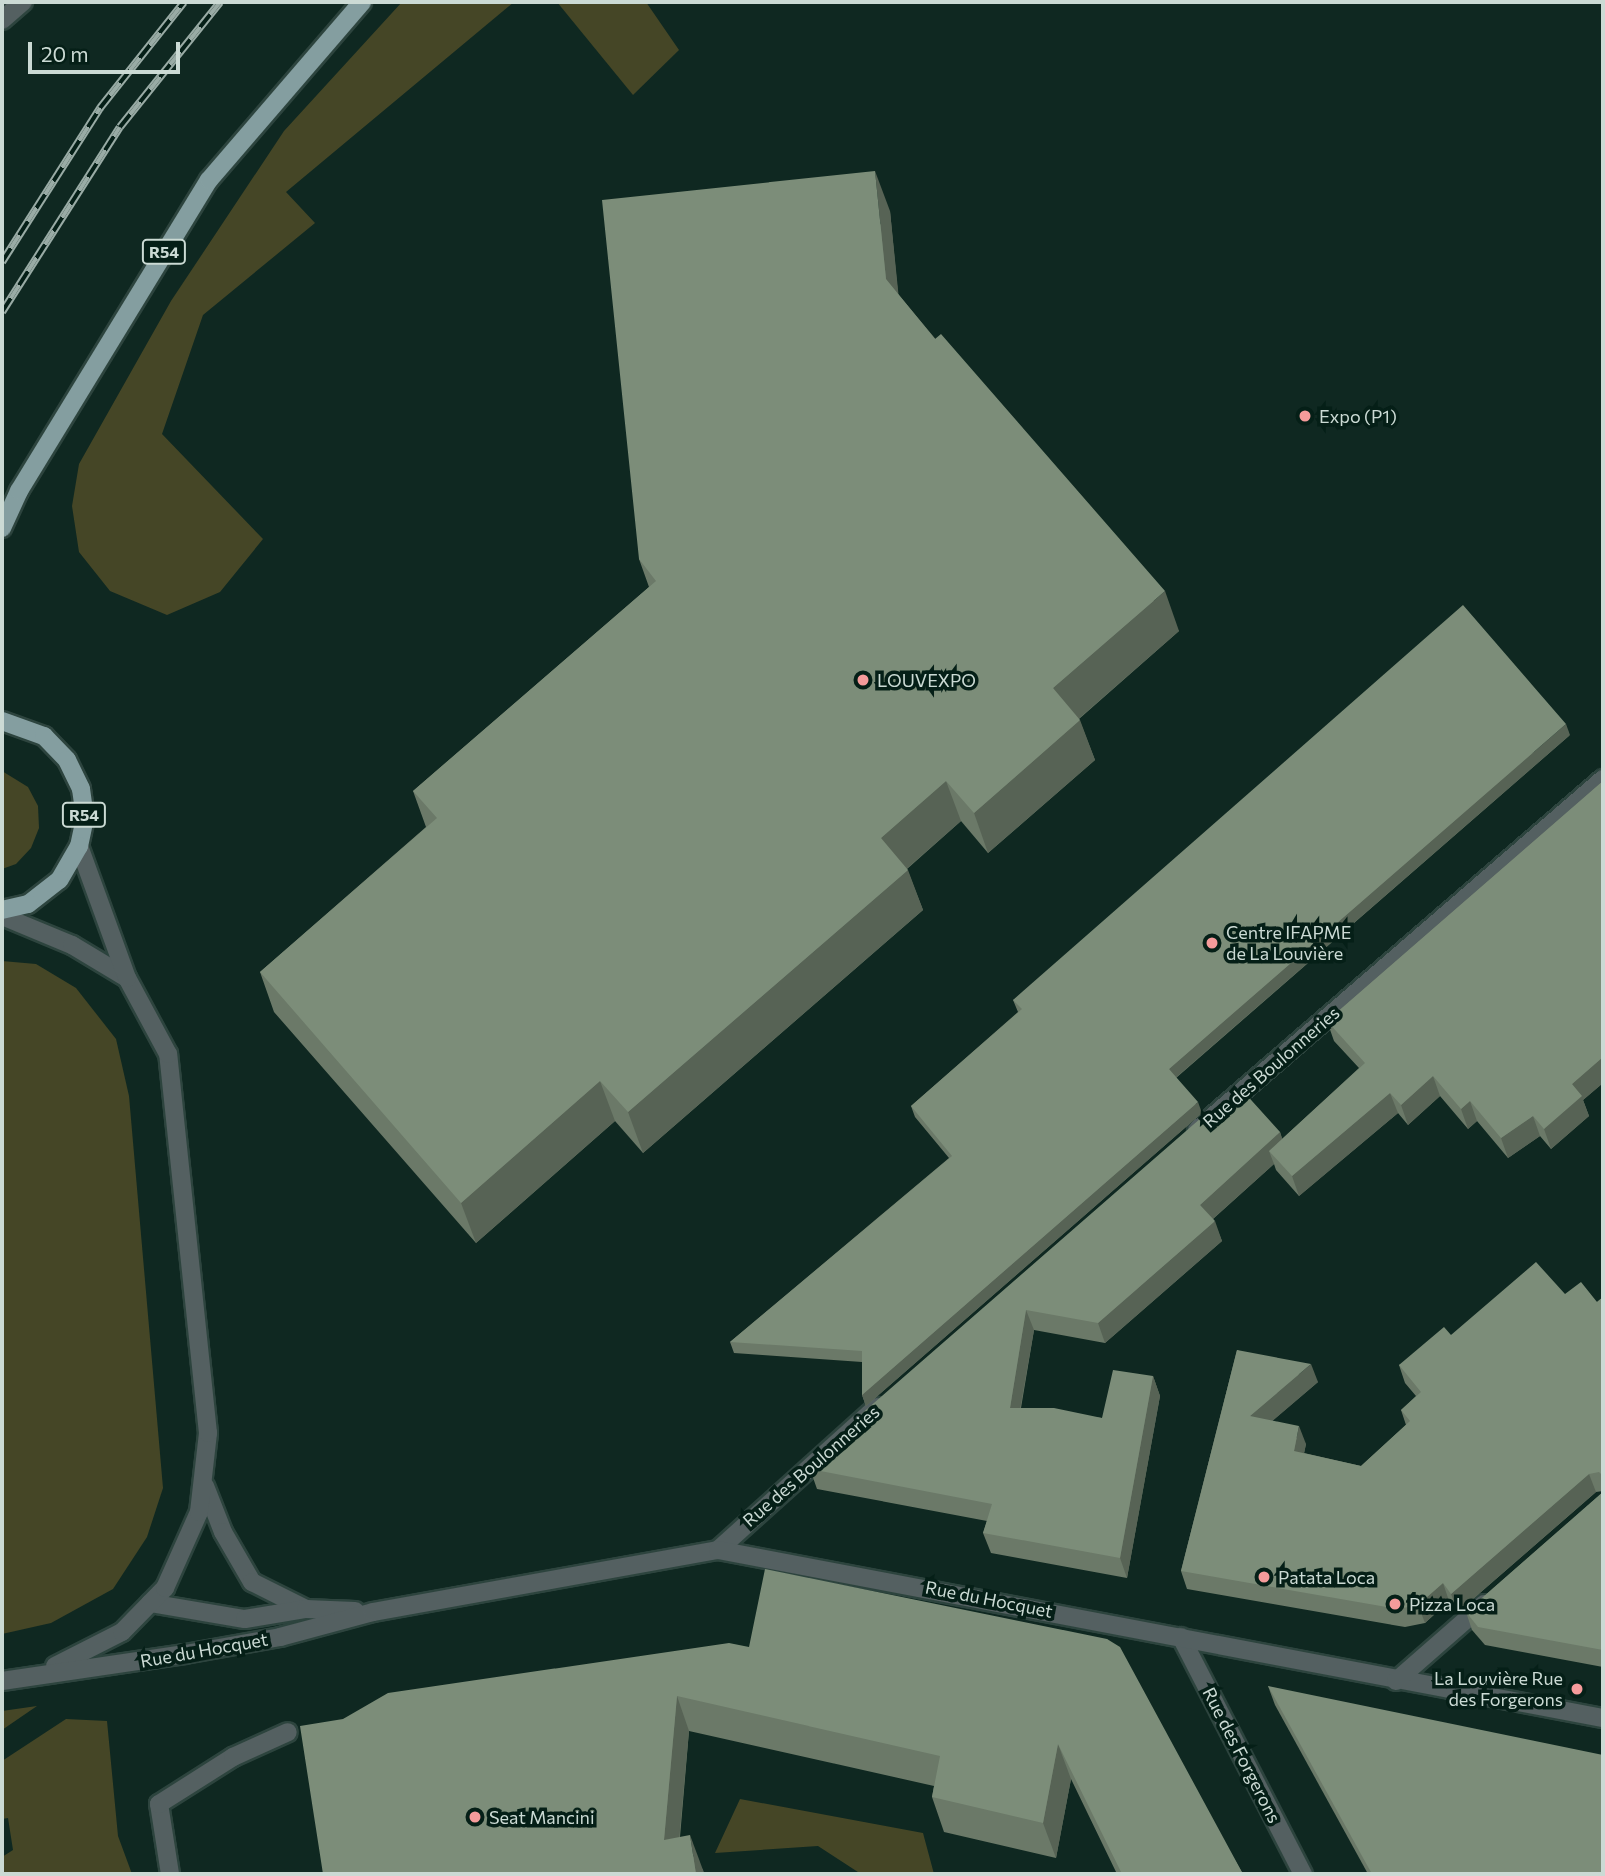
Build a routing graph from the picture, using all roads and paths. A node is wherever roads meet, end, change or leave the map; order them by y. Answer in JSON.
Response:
{"nodes":[{"id":1,"x":23,"y":2,"type":"edge"},
{"id":2,"x":362,"y":2,"type":"edge"},
{"id":3,"x":2,"y":20,"type":"edge"},
{"id":4,"x":2,"y":528,"type":"edge"},
{"id":5,"x":2,"y":721,"type":"edge"},
{"id":6,"x":1603,"y":779,"type":"edge"},
{"id":7,"x":79,"y":846,"type":"junction"},
{"id":8,"x":2,"y":910,"type":"edge"},
{"id":9,"x":2,"y":916,"type":"edge"},
{"id":10,"x":127,"y":978,"type":"junction"},
{"id":11,"x":1180,"y":1145,"type":"edge"},
{"id":12,"x":895,"y":1392,"type":"edge"},
{"id":13,"x":205,"y":1484,"type":"junction"},
{"id":14,"x":718,"y":1550,"type":"junction"},
{"id":15,"x":1500,"y":1591,"type":"edge"},
{"id":16,"x":150,"y":1603,"type":"junction"},
{"id":17,"x":306,"y":1609,"type":"junction"},
{"id":18,"x":373,"y":1612,"type":"junction"},
{"id":19,"x":1181,"y":1637,"type":"junction"},
{"id":20,"x":32,"y":1675,"type":"junction"},
{"id":21,"x":2,"y":1681,"type":"edge"},
{"id":22,"x":1396,"y":1681,"type":"junction"},
{"id":23,"x":1603,"y":1718,"type":"edge"},
{"id":24,"x":288,"y":1732,"type":"dead end"},
{"id":25,"x":170,"y":1874,"type":"edge"},
{"id":26,"x":1303,"y":1874,"type":"edge"}],
"edges":[{"from":1,"to":3,"type":"street"},
{"from":2,"to":4,"type":"main road","number":"R54"},
{"from":5,"to":7,"type":"main road","number":"R54"},
{"from":6,"to":11,"type":"street","name":"Rue des Boulonneries"},
{"from":7,"to":8,"type":"main road","number":"R54"},
{"from":7,"to":10,"type":"street"},
{"from":9,"to":10,"type":"street"},
{"from":10,"to":13,"type":"street"},
{"from":12,"to":14,"type":"street","name":"Rue des Boulonneries"},
{"from":13,"to":16,"type":"street"},
{"from":13,"to":17,"type":"street","name":"Rue du Hocquet"},
{"from":14,"to":18,"type":"street","name":"Rue du Hocquet"},
{"from":14,"to":19,"type":"street","name":"Rue du Hocquet"},
{"from":15,"to":22,"type":"street"},
{"from":16,"to":17,"type":"street","name":"Rue du Hocquet"},
{"from":16,"to":20,"type":"street","name":"Rue du Hocquet"},
{"from":17,"to":18,"type":"street","name":"Rue du Hocquet"},
{"from":18,"to":20,"type":"street","name":"Rue du Hocquet"},
{"from":19,"to":22,"type":"street","name":"Rue du Hocquet"},
{"from":19,"to":26,"type":"street","name":"Rue des Forgerons"},
{"from":20,"to":21,"type":"street","name":"Rue du Hocquet"},
{"from":22,"to":23,"type":"street","name":"Rue du Hocquet"},
{"from":24,"to":25,"type":"street"}]}
